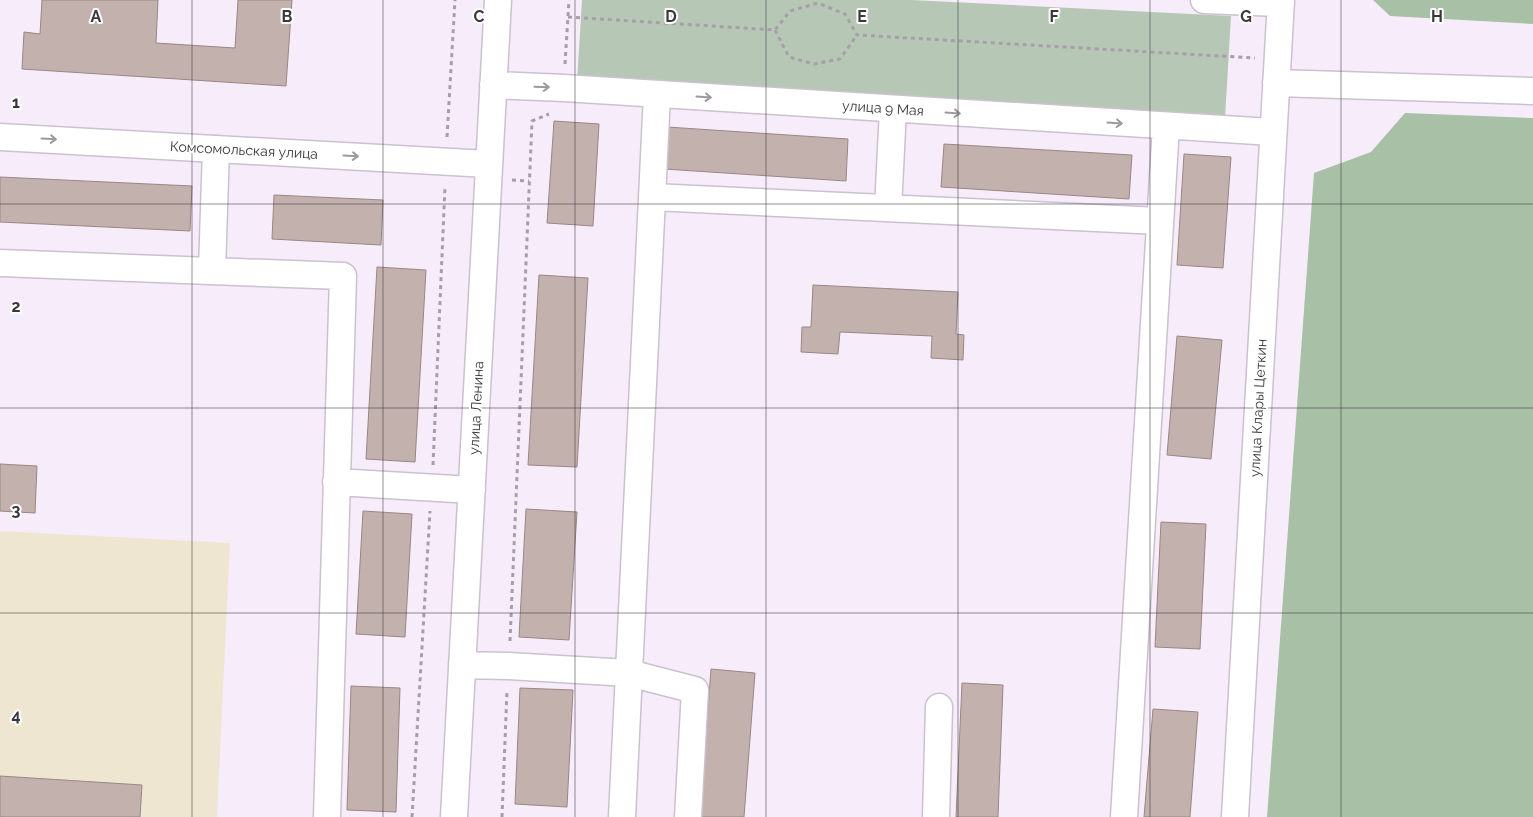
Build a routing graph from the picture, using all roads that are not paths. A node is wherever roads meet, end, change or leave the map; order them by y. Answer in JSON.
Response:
{"nodes":[{"id":1,"x":498,"y":0,"type":"edge"},
{"id":2,"x":1204,"y":0,"type":"edge"},
{"id":3,"x":1281,"y":1,"type":"edge"},
{"id":4,"x":1276,"y":83,"type":"junction"},
{"id":5,"x":493,"y":85,"type":"junction"},
{"id":6,"x":1533,"y":91,"type":"edge"},
{"id":7,"x":657,"y":94,"type":"junction"},
{"id":8,"x":893,"y":109,"type":"junction"},
{"id":9,"x":1166,"y":126,"type":"junction"},
{"id":10,"x":1274,"y":132,"type":"junction"},
{"id":11,"x":0,"y":136,"type":"edge"},
{"id":12,"x":216,"y":149,"type":"junction"},
{"id":13,"x":488,"y":164,"type":"junction"},
{"id":14,"x":653,"y":197,"type":"junction"},
{"id":15,"x":888,"y":208,"type":"junction"},
{"id":16,"x":1160,"y":221,"type":"junction"},
{"id":17,"x":0,"y":263,"type":"edge"},
{"id":18,"x":212,"y":270,"type":"junction"},
{"id":19,"x":336,"y":482,"type":"junction"},
{"id":20,"x":472,"y":490,"type":"junction"},
{"id":21,"x":462,"y":665,"type":"junction"},
{"id":22,"x":629,"y":673,"type":"junction"},
{"id":23,"x":939,"y":707,"type":"dead end"},
{"id":24,"x":327,"y":817,"type":"edge"},
{"id":25,"x":454,"y":817,"type":"edge"},
{"id":26,"x":622,"y":817,"type":"edge"},
{"id":27,"x":688,"y":817,"type":"edge"},
{"id":28,"x":936,"y":817,"type":"edge"},
{"id":29,"x":1124,"y":817,"type":"edge"},
{"id":30,"x":1235,"y":817,"type":"edge"}],
"edges":[{"from":1,"to":5,"type":"street","name":"улица Ленина"},
{"from":2,"to":3,"type":"street"},
{"from":3,"to":4,"type":"street","name":"улица Клары Цеткин"},
{"from":4,"to":6,"type":"street"},
{"from":4,"to":10,"type":"street","name":"улица Клары Цеткин"},
{"from":5,"to":7,"type":"street","name":"улица 9 Мая","one_way":true},
{"from":5,"to":13,"type":"street","name":"улица Ленина"},
{"from":7,"to":8,"type":"street","name":"улица 9 Мая","one_way":true},
{"from":7,"to":14,"type":"street"},
{"from":8,"to":9,"type":"street","name":"улица 9 Мая","one_way":true},
{"from":8,"to":15,"type":"street"},
{"from":9,"to":10,"type":"street","name":"улица 9 Мая"},
{"from":9,"to":16,"type":"street"},
{"from":10,"to":30,"type":"street","name":"улица Клары Цеткин"},
{"from":11,"to":12,"type":"street","name":"Комсомольская улица","one_way":true},
{"from":12,"to":13,"type":"street","name":"Комсомольская улица","one_way":true},
{"from":12,"to":18,"type":"street"},
{"from":13,"to":20,"type":"street","name":"улица Ленина"},
{"from":14,"to":15,"type":"street"},
{"from":14,"to":22,"type":"street"},
{"from":15,"to":16,"type":"street"},
{"from":16,"to":29,"type":"street"},
{"from":17,"to":18,"type":"street"},
{"from":18,"to":19,"type":"street"},
{"from":19,"to":20,"type":"street"},
{"from":19,"to":24,"type":"street"},
{"from":20,"to":21,"type":"street","name":"улица Ленина"},
{"from":21,"to":22,"type":"street"},
{"from":21,"to":25,"type":"street","name":"улица Ленина"},
{"from":22,"to":26,"type":"street"},
{"from":22,"to":27,"type":"street"},
{"from":23,"to":28,"type":"street"}]}
